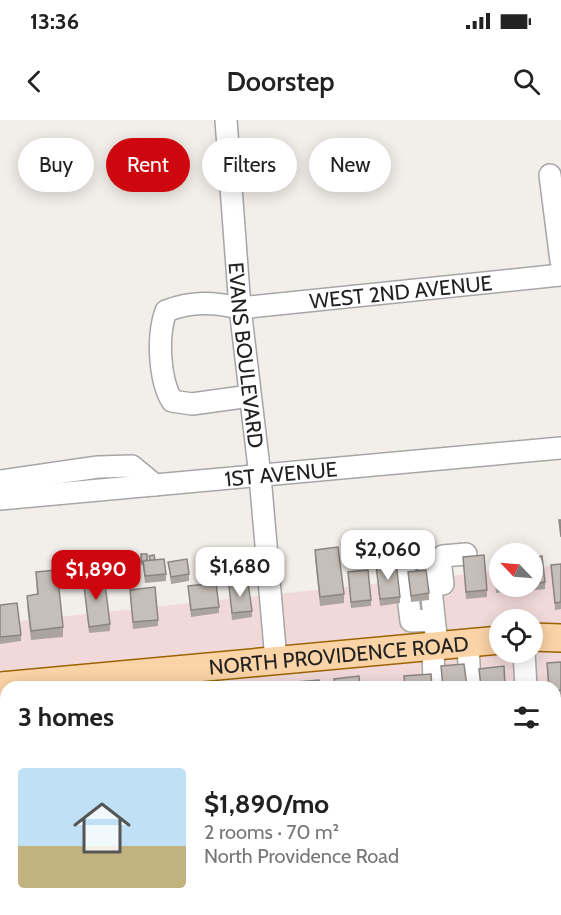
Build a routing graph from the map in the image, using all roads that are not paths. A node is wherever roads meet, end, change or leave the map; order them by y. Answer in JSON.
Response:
{"nodes":[{"id":1,"x":226,"y":120,"type":"edge"},
{"id":2,"x":550,"y":175,"type":"dead end"},
{"id":3,"x":561,"y":261,"type":"edge"},
{"id":4,"x":561,"y":275,"type":"edge"},
{"id":5,"x":240,"y":308,"type":"junction"},
{"id":6,"x":250,"y":396,"type":"junction"},
{"id":7,"x":561,"y":448,"type":"edge"},
{"id":8,"x":260,"y":476,"type":"junction"},
{"id":9,"x":0,"y":481,"type":"edge"},
{"id":10,"x":155,"y":485,"type":"junction"},
{"id":11,"x":0,"y":499,"type":"edge"},
{"id":12,"x":466,"y":554,"type":"edge"},
{"id":13,"x":543,"y":638,"type":"edge"},
{"id":14,"x":561,"y":638,"type":"edge"},
{"id":15,"x":444,"y":639,"type":"junction"},
{"id":16,"x":489,"y":640,"type":"edge"},
{"id":17,"x":276,"y":660,"type":"junction"},
{"id":18,"x":524,"y":663,"type":"edge"},
{"id":19,"x":74,"y":681,"type":"edge"},
{"id":20,"x":435,"y":681,"type":"edge"},
{"id":21,"x":467,"y":681,"type":"edge"},
{"id":22,"x":525,"y":681,"type":"edge"}],
"edges":[{"from":1,"to":5,"type":"street","name":"EVANS BOULEVARD"},
{"from":2,"to":3,"type":"street"},
{"from":4,"to":5,"type":"street","name":"WEST 2ND AVENUE"},
{"from":5,"to":6,"type":"street","name":"EVANS BOULEVARD"},
{"from":5,"to":6,"type":"street"},
{"from":6,"to":8,"type":"street","name":"EVANS BOULEVARD"},
{"from":7,"to":8,"type":"street","name":"1ST AVENUE"},
{"from":8,"to":10,"type":"street","name":"1ST AVENUE"},
{"from":8,"to":17,"type":"street","name":"EVANS BOULEVARD"},
{"from":9,"to":10,"type":"street"},
{"from":10,"to":11,"type":"street","name":"1ST AVENUE"},
{"from":12,"to":15,"type":"street"},
{"from":13,"to":14,"type":"main road"},
{"from":15,"to":16,"type":"main road","name":"NORTH PROVIDENCE ROAD"},
{"from":15,"to":17,"type":"main road","name":"NORTH PROVIDENCE ROAD"},
{"from":15,"to":20,"type":"street"},
{"from":15,"to":21,"type":"street"},
{"from":17,"to":19,"type":"main road","name":"NORTH PROVIDENCE ROAD"},
{"from":18,"to":22,"type":"street"}]}
